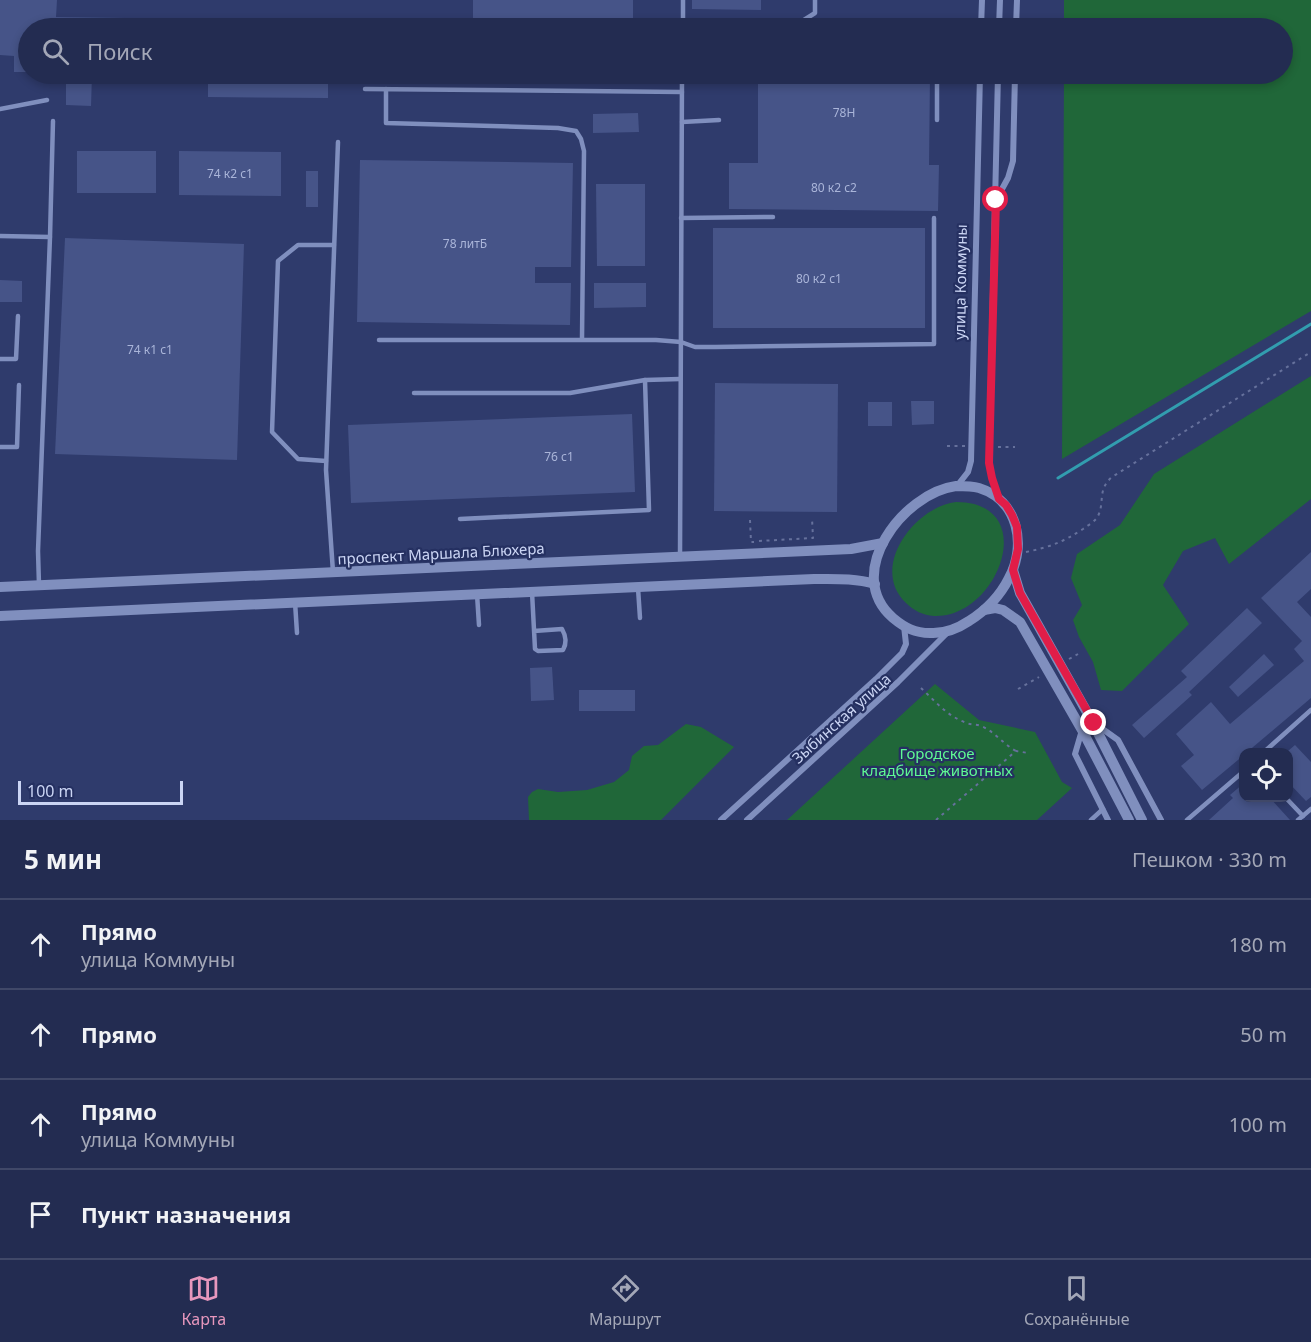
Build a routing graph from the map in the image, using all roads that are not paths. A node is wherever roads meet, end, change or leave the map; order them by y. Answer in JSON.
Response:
{"nodes":[{"id":1,"x":683,"y":0,"type":"edge"},
{"id":2,"x":815,"y":0,"type":"edge"},
{"id":3,"x":982,"y":0,"type":"edge"},
{"id":4,"x":1000,"y":0,"type":"edge"},
{"id":5,"x":1017,"y":0,"type":"edge"},
{"id":6,"x":683,"y":18,"type":"edge"},
{"id":7,"x":808,"y":18,"type":"edge"},
{"id":8,"x":981,"y":18,"type":"edge"},
{"id":9,"x":999,"y":18,"type":"edge"},
{"id":10,"x":1016,"y":18,"type":"edge"},
{"id":11,"x":682,"y":84,"type":"edge"},
{"id":12,"x":937,"y":84,"type":"edge"},
{"id":13,"x":980,"y":84,"type":"edge"},
{"id":14,"x":998,"y":84,"type":"edge"},
{"id":15,"x":1015,"y":84,"type":"edge"},
{"id":16,"x":365,"y":89,"type":"dead end"},
{"id":17,"x":386,"y":89,"type":"junction"},
{"id":18,"x":682,"y":92,"type":"junction"},
{"id":19,"x":47,"y":100,"type":"dead end"},
{"id":20,"x":0,"y":109,"type":"edge"},
{"id":21,"x":718,"y":120,"type":"dead end"},
{"id":22,"x":937,"y":120,"type":"dead end"},
{"id":23,"x":52,"y":121,"type":"dead end"},
{"id":24,"x":682,"y":122,"type":"junction"},
{"id":25,"x":338,"y":142,"type":"dead end"},
{"id":26,"x":996,"y":200,"type":"junction"},
{"id":27,"x":681,"y":218,"type":"junction"},
{"id":28,"x":773,"y":218,"type":"dead end"},
{"id":29,"x":934,"y":218,"type":"dead end"},
{"id":30,"x":0,"y":236,"type":"edge"},
{"id":31,"x":50,"y":237,"type":"junction"},
{"id":32,"x":334,"y":245,"type":"junction"},
{"id":33,"x":18,"y":316,"type":"dead end"},
{"id":34,"x":582,"y":339,"type":"junction"},
{"id":35,"x":379,"y":340,"type":"dead end"},
{"id":36,"x":681,"y":342,"type":"junction"},
{"id":37,"x":0,"y":359,"type":"edge"},
{"id":38,"x":680,"y":379,"type":"junction"},
{"id":39,"x":645,"y":380,"type":"junction"},
{"id":40,"x":19,"y":385,"type":"dead end"},
{"id":41,"x":414,"y":393,"type":"dead end"},
{"id":42,"x":0,"y":447,"type":"edge"},
{"id":43,"x":326,"y":461,"type":"junction"},
{"id":44,"x":957,"y":486,"type":"junction"},
{"id":45,"x":999,"y":499,"type":"junction"},
{"id":46,"x":460,"y":519,"type":"dead end"},
{"id":47,"x":883,"y":543,"type":"junction"},
{"id":48,"x":680,"y":557,"type":"junction"},
{"id":49,"x":1013,"y":570,"type":"junction"},
{"id":50,"x":333,"y":572,"type":"junction"},
{"id":51,"x":875,"y":584,"type":"junction"},
{"id":52,"x":39,"y":585,"type":"junction"},
{"id":53,"x":0,"y":587,"type":"edge"},
{"id":54,"x":638,"y":587,"type":"junction"},
{"id":55,"x":532,"y":592,"type":"junction"},
{"id":56,"x":477,"y":594,"type":"junction"},
{"id":57,"x":296,"y":602,"type":"junction"},
{"id":58,"x":984,"y":610,"type":"junction"},
{"id":59,"x":0,"y":615,"type":"edge"},
{"id":60,"x":640,"y":618,"type":"dead end"},
{"id":61,"x":479,"y":625,"type":"dead end"},
{"id":62,"x":904,"y":626,"type":"junction"},
{"id":63,"x":534,"y":631,"type":"junction"},
{"id":64,"x":949,"y":631,"type":"junction"},
{"id":65,"x":297,"y":633,"type":"dead end"},
{"id":66,"x":1311,"y":710,"type":"edge"},
{"id":67,"x":1094,"y":723,"type":"junction"},
{"id":68,"x":1082,"y":730,"type":"junction"},
{"id":69,"x":1269,"y":748,"type":"edge"},
{"id":70,"x":1239,"y":775,"type":"edge"},
{"id":71,"x":1289,"y":802,"type":"edge"},
{"id":72,"x":1103,"y":809,"type":"junction"},
{"id":73,"x":1311,"y":809,"type":"edge"},
{"id":74,"x":1301,"y":818,"type":"edge"},
{"id":75,"x":721,"y":820,"type":"edge"},
{"id":76,"x":747,"y":820,"type":"edge"},
{"id":77,"x":1091,"y":820,"type":"edge"},
{"id":78,"x":1108,"y":820,"type":"edge"},
{"id":79,"x":1129,"y":820,"type":"edge"},
{"id":80,"x":1142,"y":820,"type":"edge"},
{"id":81,"x":1161,"y":820,"type":"edge"},
{"id":82,"x":1187,"y":820,"type":"edge"}],
"edges":[{"from":1,"to":6,"type":"lane"},
{"from":2,"to":7,"type":"lane"},
{"from":3,"to":8,"type":"street"},
{"from":4,"to":9,"type":"street"},
{"from":5,"to":10,"type":"street"},
{"from":11,"to":18,"type":"lane"},
{"from":12,"to":22,"type":"lane"},
{"from":13,"to":44,"type":"street","name":"улица Коммуны"},
{"from":14,"to":26,"type":"street"},
{"from":15,"to":26,"type":"street"},
{"from":16,"to":17,"type":"lane"},
{"from":17,"to":18,"type":"lane"},
{"from":17,"to":34,"type":"lane"},
{"from":18,"to":24,"type":"lane"},
{"from":19,"to":20,"type":"lane"},
{"from":21,"to":24,"type":"lane"},
{"from":23,"to":31,"type":"lane"},
{"from":24,"to":27,"type":"lane"},
{"from":25,"to":32,"type":"lane"},
{"from":26,"to":45,"type":"street"},
{"from":27,"to":28,"type":"lane"},
{"from":27,"to":36,"type":"lane"},
{"from":29,"to":36,"type":"lane"},
{"from":30,"to":31,"type":"lane"},
{"from":31,"to":52,"type":"lane"},
{"from":32,"to":43,"type":"lane"},
{"from":32,"to":43,"type":"lane"},
{"from":33,"to":37,"type":"lane"},
{"from":34,"to":35,"type":"lane"},
{"from":34,"to":36,"type":"lane"},
{"from":36,"to":38,"type":"lane"},
{"from":38,"to":39,"type":"lane"},
{"from":38,"to":48,"type":"lane"},
{"from":39,"to":41,"type":"lane"},
{"from":39,"to":46,"type":"lane"},
{"from":40,"to":42,"type":"lane"},
{"from":43,"to":50,"type":"lane"},
{"from":44,"to":45,"type":"street"},
{"from":44,"to":47,"type":"street"},
{"from":45,"to":49,"type":"street"},
{"from":47,"to":48,"type":"street","name":"проспект Маршала Блюхера"},
{"from":47,"to":51,"type":"street"},
{"from":48,"to":50,"type":"street","name":"проспект Маршала Блюхера"},
{"from":49,"to":58,"type":"street"},
{"from":49,"to":67,"type":"street"},
{"from":50,"to":52,"type":"street","name":"проспект Маршала Блюхера"},
{"from":51,"to":54,"type":"street"},
{"from":51,"to":62,"type":"street"},
{"from":52,"to":53,"type":"street","name":"проспект Маршала Блюхера"},
{"from":54,"to":55,"type":"street"},
{"from":54,"to":60,"type":"lane"},
{"from":55,"to":56,"type":"street"},
{"from":55,"to":63,"type":"lane"},
{"from":56,"to":57,"type":"street"},
{"from":56,"to":61,"type":"lane"},
{"from":57,"to":59,"type":"street"},
{"from":57,"to":65,"type":"lane"},
{"from":58,"to":64,"type":"street"},
{"from":58,"to":68,"type":"street"},
{"from":62,"to":64,"type":"street"},
{"from":62,"to":75,"type":"street","name":"Зыбинская улица"},
{"from":63,"to":63,"type":"lane"},
{"from":64,"to":76,"type":"street","name":"Зыбинская улица"},
{"from":66,"to":69,"type":"lane"},
{"from":67,"to":80,"type":"street"},
{"from":67,"to":81,"type":"street"},
{"from":68,"to":72,"type":"street"},
{"from":68,"to":79,"type":"street"},
{"from":70,"to":82,"type":"lane"},
{"from":71,"to":74,"type":"lane"},
{"from":72,"to":77,"type":"lane"},
{"from":72,"to":78,"type":"street"},
{"from":73,"to":74,"type":"lane"}]}
